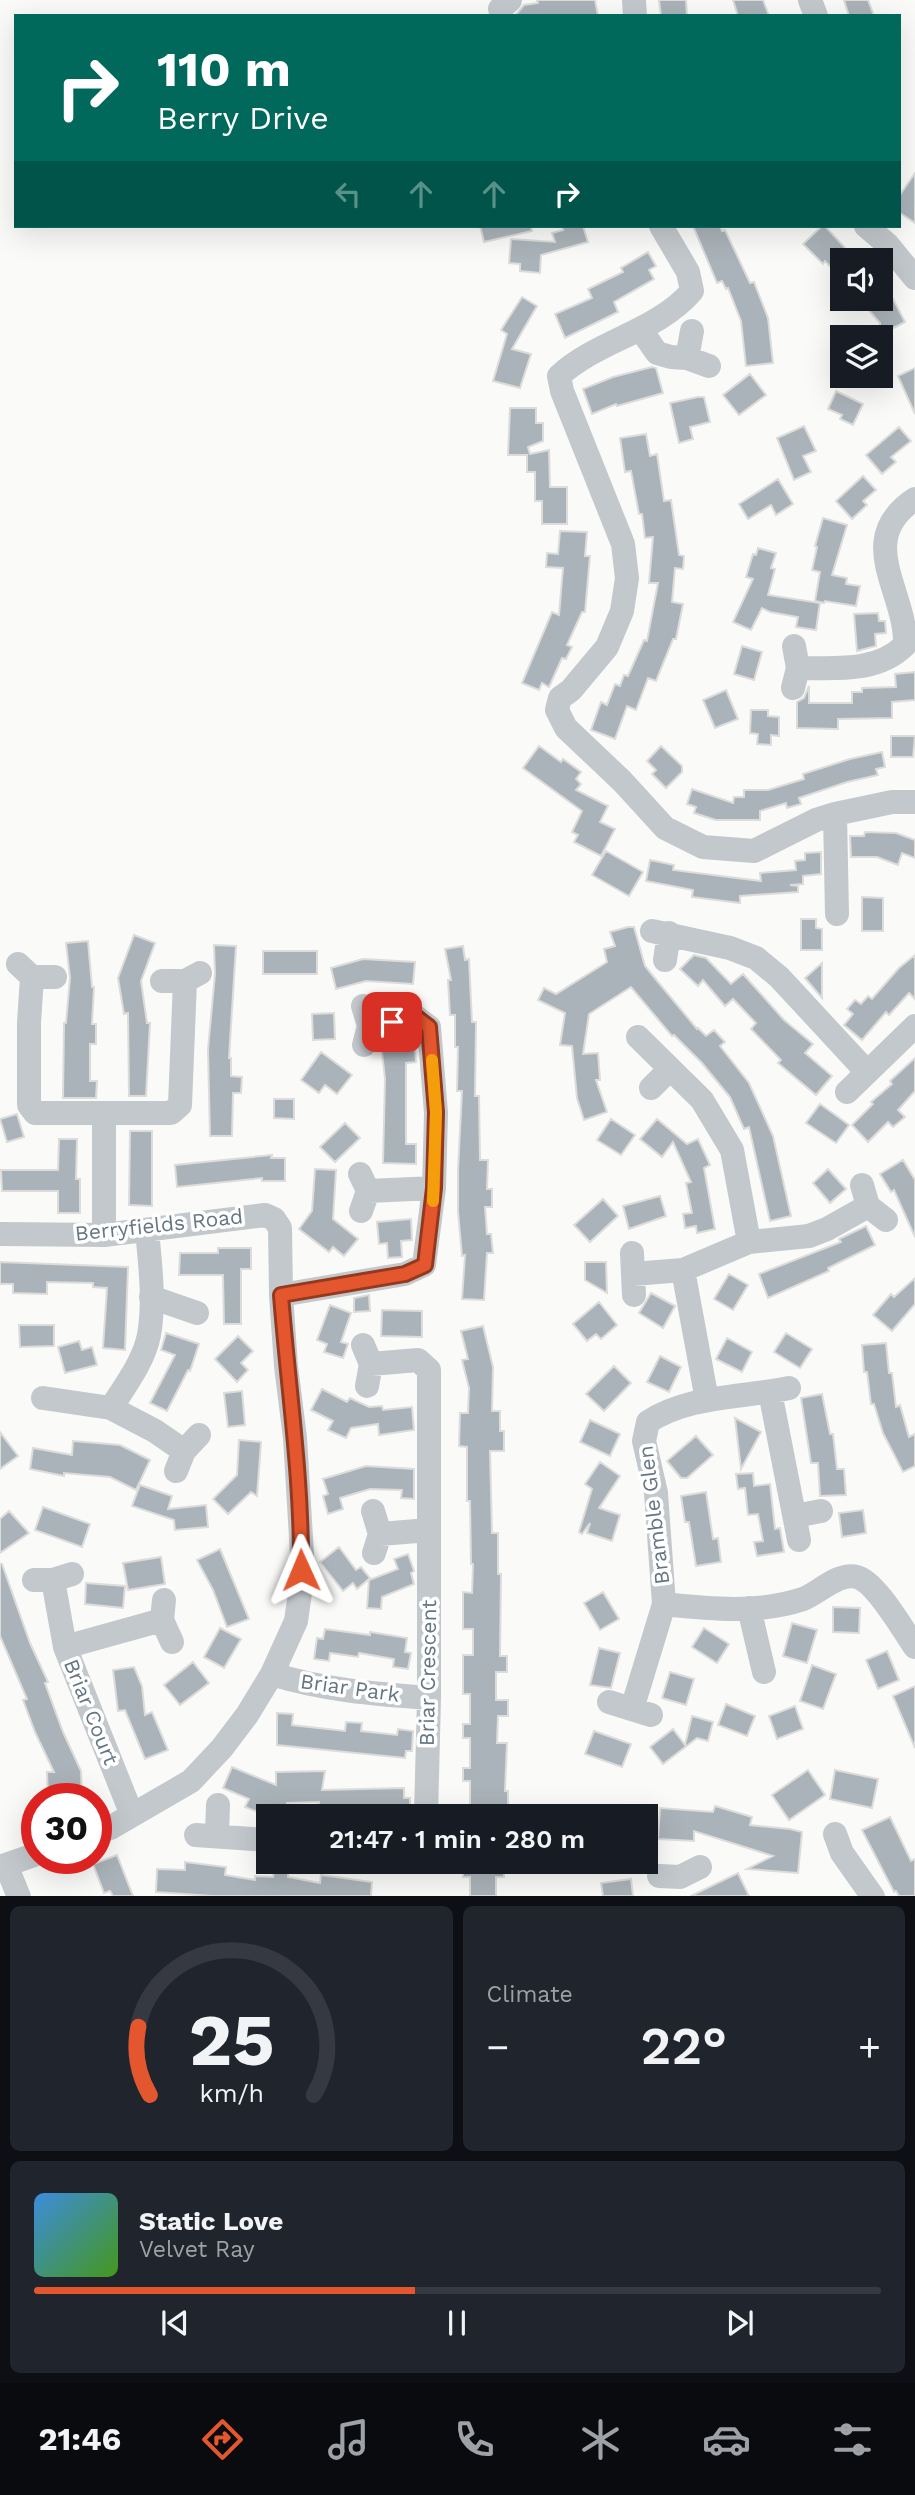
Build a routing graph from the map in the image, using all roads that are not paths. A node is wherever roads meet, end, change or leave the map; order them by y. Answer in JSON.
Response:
{"nodes":[{"id":1,"x":662,"y":228,"type":"edge"},
{"id":2,"x":868,"y":228,"type":"edge"},
{"id":3,"x":915,"y":278,"type":"edge"},
{"id":4,"x":641,"y":330,"type":"junction"},
{"id":5,"x":692,"y":331,"type":"dead end"},
{"id":6,"x":915,"y":499,"type":"edge"},
{"id":7,"x":795,"y":667,"type":"dead end"},
{"id":8,"x":915,"y":802,"type":"edge"},
{"id":9,"x":835,"y":814,"type":"junction"},
{"id":10,"x":837,"y":914,"type":"dead end"},
{"id":11,"x":665,"y":960,"type":"dead end"},
{"id":12,"x":35,"y":973,"type":"dead end"},
{"id":13,"x":182,"y":979,"type":"dead end"},
{"id":14,"x":365,"y":1026,"type":"dead end"},
{"id":15,"x":915,"y":1026,"type":"edge"},
{"id":16,"x":638,"y":1037,"type":"dead end"},
{"id":17,"x":670,"y":1069,"type":"junction"},
{"id":18,"x":867,"y":1072,"type":"junction"},
{"id":19,"x":651,"y":1088,"type":"dead end"},
{"id":20,"x":847,"y":1092,"type":"dead end"},
{"id":21,"x":104,"y":1114,"type":"junction"},
{"id":22,"x":434,"y":1188,"type":"junction"},
{"id":23,"x":363,"y":1192,"type":"dead end"},
{"id":24,"x":872,"y":1204,"type":"dead end"},
{"id":25,"x":147,"y":1230,"type":"junction"},
{"id":26,"x":0,"y":1234,"type":"edge"},
{"id":27,"x":103,"y":1234,"type":"junction"},
{"id":28,"x":749,"y":1242,"type":"junction"},
{"id":29,"x":683,"y":1270,"type":"junction"},
{"id":30,"x":633,"y":1274,"type":"dead end"},
{"id":31,"x":281,"y":1295,"type":"junction"},
{"id":32,"x":151,"y":1297,"type":"junction"},
{"id":33,"x":197,"y":1313,"type":"dead end"},
{"id":34,"x":367,"y":1365,"type":"dead end"},
{"id":35,"x":40,"y":1397,"type":"dead end"},
{"id":36,"x":707,"y":1400,"type":"junction"},
{"id":37,"x":111,"y":1408,"type":"junction"},
{"id":38,"x":186,"y":1453,"type":"dead end"},
{"id":39,"x":821,"y":1511,"type":"dead end"},
{"id":40,"x":429,"y":1530,"type":"junction"},
{"id":41,"x":376,"y":1533,"type":"dead end"},
{"id":42,"x":53,"y":1578,"type":"dead end"},
{"id":43,"x":664,"y":1604,"type":"junction"},
{"id":44,"x":749,"y":1608,"type":"junction"},
{"id":45,"x":166,"y":1621,"type":"dead end"},
{"id":46,"x":65,"y":1647,"type":"junction"},
{"id":47,"x":915,"y":1647,"type":"edge"},
{"id":48,"x":272,"y":1674,"type":"junction"},
{"id":49,"x":766,"y":1676,"type":"dead end"},
{"id":50,"x":429,"y":1698,"type":"junction"},
{"id":51,"x":631,"y":1709,"type":"dead end"},
{"id":52,"x":426,"y":1804,"type":"edge"},
{"id":53,"x":218,"y":1805,"type":"dead end"},
{"id":54,"x":132,"y":1815,"type":"junction"},
{"id":55,"x":112,"y":1827,"type":"edge"},
{"id":56,"x":256,"y":1839,"type":"edge"},
{"id":57,"x":833,"y":1851,"type":"dead end"},
{"id":58,"x":21,"y":1860,"type":"edge"},
{"id":59,"x":3,"y":1866,"type":"edge"},
{"id":60,"x":19,"y":1896,"type":"edge"},
{"id":61,"x":873,"y":1896,"type":"edge"}],
"edges":[{"from":1,"to":4,"type":"street"},
{"from":2,"to":3,"type":"street"},
{"from":4,"to":5,"type":"street"},
{"from":4,"to":9,"type":"street"},
{"from":6,"to":7,"type":"street"},
{"from":8,"to":9,"type":"street"},
{"from":9,"to":10,"type":"street"},
{"from":11,"to":18,"type":"street"},
{"from":12,"to":21,"type":"street"},
{"from":13,"to":21,"type":"street"},
{"from":14,"to":22,"type":"street"},
{"from":15,"to":18,"type":"street"},
{"from":16,"to":17,"type":"street"},
{"from":17,"to":19,"type":"street"},
{"from":17,"to":28,"type":"street"},
{"from":18,"to":20,"type":"street"},
{"from":21,"to":27,"type":"street"},
{"from":22,"to":23,"type":"street"},
{"from":22,"to":31,"type":"street"},
{"from":24,"to":28,"type":"street"},
{"from":25,"to":27,"type":"street","name":"Berryfields Road"},
{"from":25,"to":31,"type":"street","name":"Berryfields Road"},
{"from":25,"to":32,"type":"street"},
{"from":26,"to":27,"type":"street","name":"Berryfields Road"},
{"from":28,"to":29,"type":"street"},
{"from":29,"to":30,"type":"street"},
{"from":29,"to":36,"type":"street"},
{"from":31,"to":48,"type":"street"},
{"from":32,"to":33,"type":"street"},
{"from":32,"to":37,"type":"street"},
{"from":34,"to":40,"type":"street","name":"Briar Crescent"},
{"from":35,"to":37,"type":"street"},
{"from":36,"to":39,"type":"street","name":"Bramble Glen"},
{"from":36,"to":43,"type":"street","name":"Bramble Glen"},
{"from":37,"to":38,"type":"street"},
{"from":40,"to":41,"type":"street"},
{"from":40,"to":50,"type":"street","name":"Briar Crescent"},
{"from":42,"to":46,"type":"street","name":"Briar Court"},
{"from":43,"to":44,"type":"street"},
{"from":43,"to":51,"type":"street","name":"Bramble Glen"},
{"from":44,"to":47,"type":"street"},
{"from":44,"to":49,"type":"street"},
{"from":45,"to":46,"type":"street","name":"Briar Court"},
{"from":46,"to":54,"type":"street","name":"Briar Court"},
{"from":48,"to":50,"type":"street","name":"Briar Park"},
{"from":48,"to":54,"type":"street"},
{"from":50,"to":52,"type":"street","name":"Briar Crescent"},
{"from":53,"to":56,"type":"street"},
{"from":54,"to":55,"type":"street"},
{"from":57,"to":61,"type":"street"},
{"from":58,"to":59,"type":"street"},
{"from":59,"to":60,"type":"street"}]}
